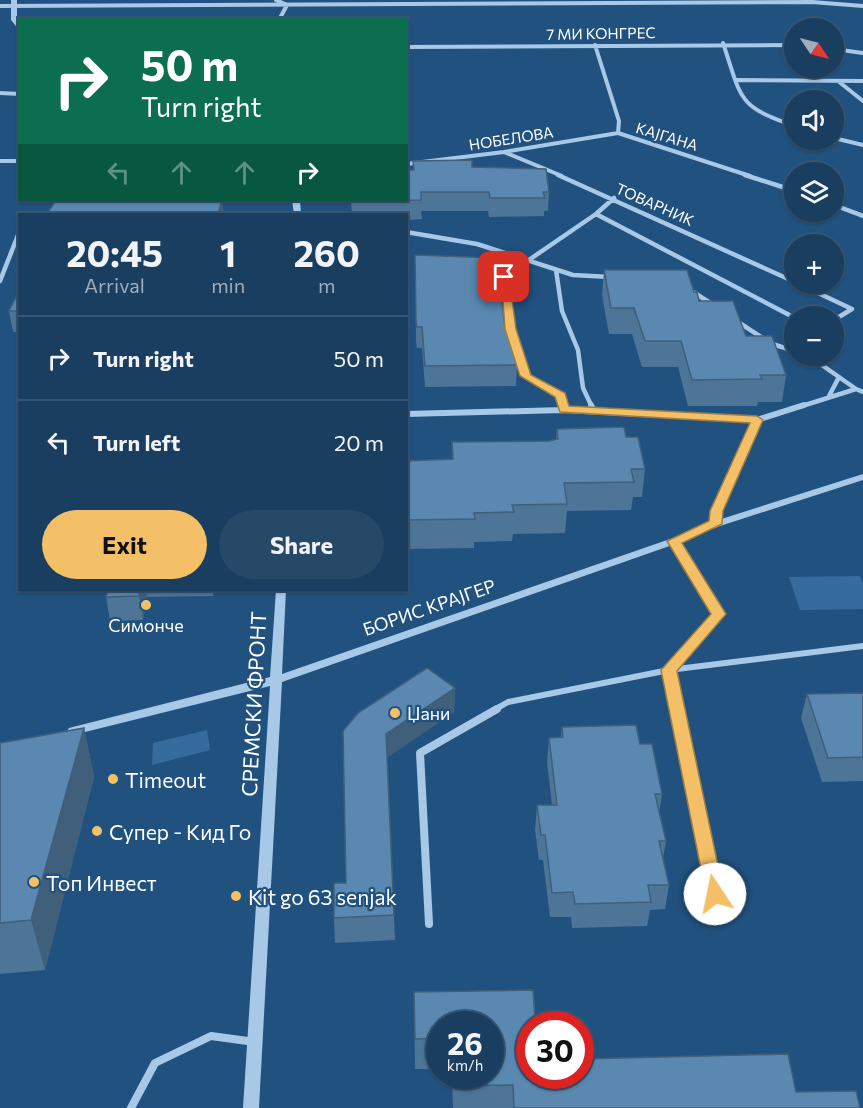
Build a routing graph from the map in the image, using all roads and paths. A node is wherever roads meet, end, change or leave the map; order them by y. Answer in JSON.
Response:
{"nodes":[{"id":1,"x":276,"y":0,"type":"edge"},
{"id":2,"x":13,"y":3,"type":"edge"},
{"id":3,"x":287,"y":5,"type":"junction"},
{"id":4,"x":0,"y":6,"type":"edge"},
{"id":5,"x":863,"y":6,"type":"edge"},
{"id":6,"x":280,"y":18,"type":"edge"},
{"id":7,"x":18,"y":26,"type":"edge"},
{"id":8,"x":723,"y":43,"type":"junction"},
{"id":9,"x":595,"y":45,"type":"junction"},
{"id":10,"x":784,"y":45,"type":"edge"},
{"id":11,"x":408,"y":47,"type":"edge"},
{"id":12,"x":844,"y":50,"type":"edge"},
{"id":13,"x":863,"y":53,"type":"edge"},
{"id":14,"x":737,"y":80,"type":"junction"},
{"id":15,"x":837,"y":81,"type":"junction"},
{"id":16,"x":863,"y":81,"type":"edge"},
{"id":17,"x":18,"y":89,"type":"edge"},
{"id":18,"x":1,"y":93,"type":"edge"},
{"id":19,"x":18,"y":94,"type":"edge"},
{"id":20,"x":863,"y":100,"type":"edge"},
{"id":21,"x":784,"y":122,"type":"edge"},
{"id":22,"x":618,"y":133,"type":"junction"},
{"id":23,"x":844,"y":140,"type":"edge"},
{"id":24,"x":863,"y":145,"type":"edge"},
{"id":25,"x":504,"y":153,"type":"junction"},
{"id":26,"x":0,"y":161,"type":"edge"},
{"id":27,"x":18,"y":161,"type":"edge"},
{"id":28,"x":408,"y":164,"type":"edge"},
{"id":29,"x":784,"y":187,"type":"edge"},
{"id":30,"x":614,"y":198,"type":"junction"},
{"id":31,"x":844,"y":209,"type":"edge"},
{"id":32,"x":596,"y":214,"type":"junction"},
{"id":33,"x":863,"y":216,"type":"edge"},
{"id":34,"x":408,"y":232,"type":"edge"},
{"id":35,"x":18,"y":235,"type":"edge"},
{"id":36,"x":530,"y":259,"type":"junction"},
{"id":37,"x":556,"y":270,"type":"junction"},
{"id":38,"x":618,"y":277,"type":"edge"},
{"id":39,"x":784,"y":277,"type":"edge"},
{"id":40,"x":0,"y":281,"type":"edge"},
{"id":41,"x":686,"y":289,"type":"edge"},
{"id":42,"x":820,"y":294,"type":"edge"},
{"id":43,"x":724,"y":312,"type":"edge"},
{"id":44,"x":784,"y":312,"type":"edge"},
{"id":45,"x":844,"y":314,"type":"edge"},
{"id":46,"x":733,"y":318,"type":"edge"},
{"id":47,"x":784,"y":348,"type":"edge"},
{"id":48,"x":823,"y":366,"type":"edge"},
{"id":49,"x":839,"y":377,"type":"junction"},
{"id":50,"x":856,"y":389,"type":"junction"},
{"id":51,"x":863,"y":392,"type":"edge"},
{"id":52,"x":828,"y":398,"type":"junction"},
{"id":53,"x":564,"y":410,"type":"junction"},
{"id":54,"x":594,"y":411,"type":"junction"},
{"id":55,"x":408,"y":414,"type":"edge"},
{"id":56,"x":757,"y":420,"type":"junction"},
{"id":57,"x":863,"y":477,"type":"edge"},
{"id":58,"x":716,"y":524,"type":"junction"},
{"id":59,"x":674,"y":541,"type":"junction"},
{"id":60,"x":280,"y":591,"type":"edge"},
{"id":61,"x":863,"y":646,"type":"edge"},
{"id":62,"x":669,"y":670,"type":"junction"},
{"id":63,"x":276,"y":680,"type":"junction"},
{"id":64,"x":58,"y":735,"type":"edge"},
{"id":65,"x":715,"y":894,"type":"dead end"},
{"id":66,"x":429,"y":924,"type":"dead end"},
{"id":67,"x":256,"y":1042,"type":"junction"},
{"id":68,"x":131,"y":1108,"type":"edge"},
{"id":69,"x":251,"y":1108,"type":"edge"}],
"edges":[{"from":1,"to":3,"type":"street"},
{"from":2,"to":3,"type":"street"},
{"from":2,"to":4,"type":"street"},
{"from":2,"to":7,"type":"street"},
{"from":3,"to":5,"type":"street"},
{"from":3,"to":6,"type":"street"},
{"from":8,"to":9,"type":"street","name":"7 МИ КОНГРЕС"},
{"from":8,"to":10,"type":"street","name":"7 МИ КОНГРЕС"},
{"from":8,"to":14,"type":"street"},
{"from":9,"to":11,"type":"street","name":"7 МИ КОНГРЕС"},
{"from":9,"to":22,"type":"street","name":"КАЈГАНА"},
{"from":12,"to":13,"type":"street"},
{"from":14,"to":15,"type":"street"},
{"from":14,"to":21,"type":"street"},
{"from":15,"to":16,"type":"street"},
{"from":15,"to":20,"type":"street"},
{"from":17,"to":18,"type":"street"},
{"from":18,"to":19,"type":"street"},
{"from":22,"to":25,"type":"street","name":"НОБЕЛОВА"},
{"from":22,"to":29,"type":"street","name":"КАЈГАНА"},
{"from":23,"to":24,"type":"street"},
{"from":25,"to":28,"type":"street","name":"НОБЕЛОВА"},
{"from":25,"to":30,"type":"street","name":"ТОВАРНИК"},
{"from":26,"to":27,"type":"street"},
{"from":30,"to":32,"type":"street"},
{"from":30,"to":39,"type":"street","name":"ТОВАРНИК"},
{"from":31,"to":33,"type":"street"},
{"from":32,"to":36,"type":"street"},
{"from":32,"to":44,"type":"street"},
{"from":34,"to":36,"type":"street"},
{"from":35,"to":40,"type":"street"},
{"from":36,"to":37,"type":"street"},
{"from":36,"to":53,"type":"street"},
{"from":37,"to":38,"type":"street"},
{"from":37,"to":54,"type":"street"},
{"from":41,"to":43,"type":"street"},
{"from":42,"to":45,"type":"street"},
{"from":46,"to":47,"type":"street"},
{"from":48,"to":49,"type":"street"},
{"from":49,"to":50,"type":"street"},
{"from":49,"to":52,"type":"street"},
{"from":50,"to":51,"type":"street"},
{"from":50,"to":52,"type":"street"},
{"from":52,"to":56,"type":"street"},
{"from":53,"to":54,"type":"street"},
{"from":53,"to":55,"type":"street"},
{"from":54,"to":56,"type":"street"},
{"from":56,"to":58,"type":"street"},
{"from":57,"to":58,"type":"street","name":"БОРИС КРАЈГЕР"},
{"from":58,"to":59,"type":"street","name":"БОРИС КРАЈГЕР"},
{"from":59,"to":62,"type":"street"},
{"from":59,"to":63,"type":"street","name":"БОРИС КРАЈГЕР"},
{"from":60,"to":63,"type":"street","name":"СРЕМСКИ ФРОНТ"},
{"from":61,"to":62,"type":"street"},
{"from":62,"to":65,"type":"street"},
{"from":62,"to":66,"type":"street"},
{"from":63,"to":64,"type":"street","name":"БОРИС КРАЈГЕР"},
{"from":63,"to":67,"type":"street","name":"СРЕМСКИ ФРОНТ"},
{"from":67,"to":68,"type":"street"},
{"from":67,"to":69,"type":"street","name":"СРЕМСКИ ФРОНТ"}]}
